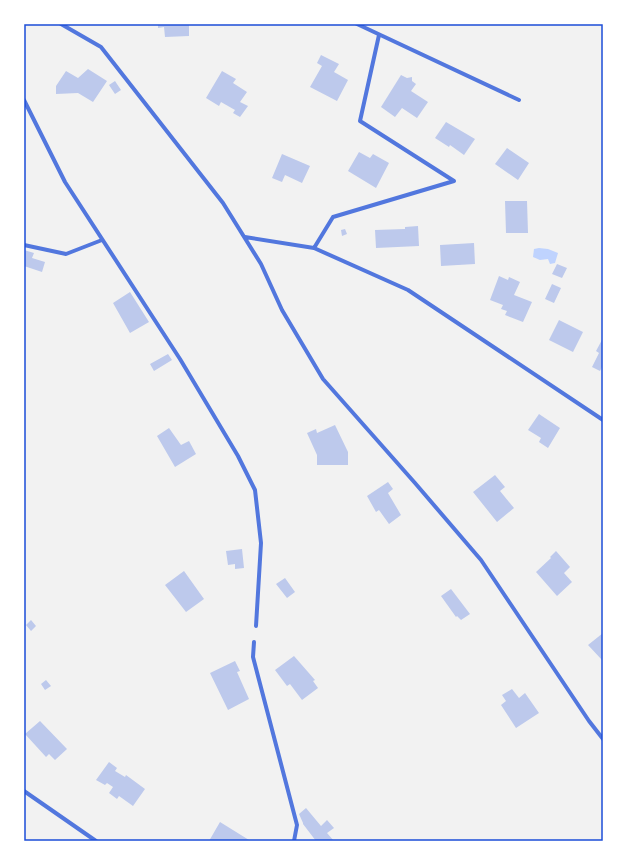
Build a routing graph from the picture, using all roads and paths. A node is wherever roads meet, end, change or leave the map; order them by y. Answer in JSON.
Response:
{"nodes":[{"id":1,"x":61,"y":24,"type":"edge"},
{"id":2,"x":357,"y":24,"type":"edge"},
{"id":3,"x":379,"y":35,"type":"junction"},
{"id":4,"x":24,"y":100,"type":"edge"},
{"id":5,"x":519,"y":100,"type":"dead end"},
{"id":6,"x":245,"y":237,"type":"junction"},
{"id":7,"x":102,"y":240,"type":"junction"},
{"id":8,"x":24,"y":245,"type":"edge"},
{"id":9,"x":314,"y":248,"type":"junction"},
{"id":10,"x":603,"y":420,"type":"edge"},
{"id":11,"x":256,"y":626,"type":"dead end"},
{"id":12,"x":254,"y":642,"type":"dead end"},
{"id":13,"x":603,"y":739,"type":"edge"},
{"id":14,"x":24,"y":791,"type":"edge"},
{"id":15,"x":96,"y":841,"type":"edge"},
{"id":16,"x":294,"y":841,"type":"edge"}],
"edges":[{"from":1,"to":6,"type":"street"},
{"from":2,"to":3,"type":"street"},
{"from":3,"to":5,"type":"street"},
{"from":3,"to":9,"type":"street"},
{"from":4,"to":7,"type":"street"},
{"from":6,"to":9,"type":"street"},
{"from":6,"to":13,"type":"street"},
{"from":7,"to":8,"type":"street"},
{"from":7,"to":11,"type":"street"},
{"from":9,"to":10,"type":"street"},
{"from":12,"to":16,"type":"street"},
{"from":14,"to":15,"type":"street"}]}
